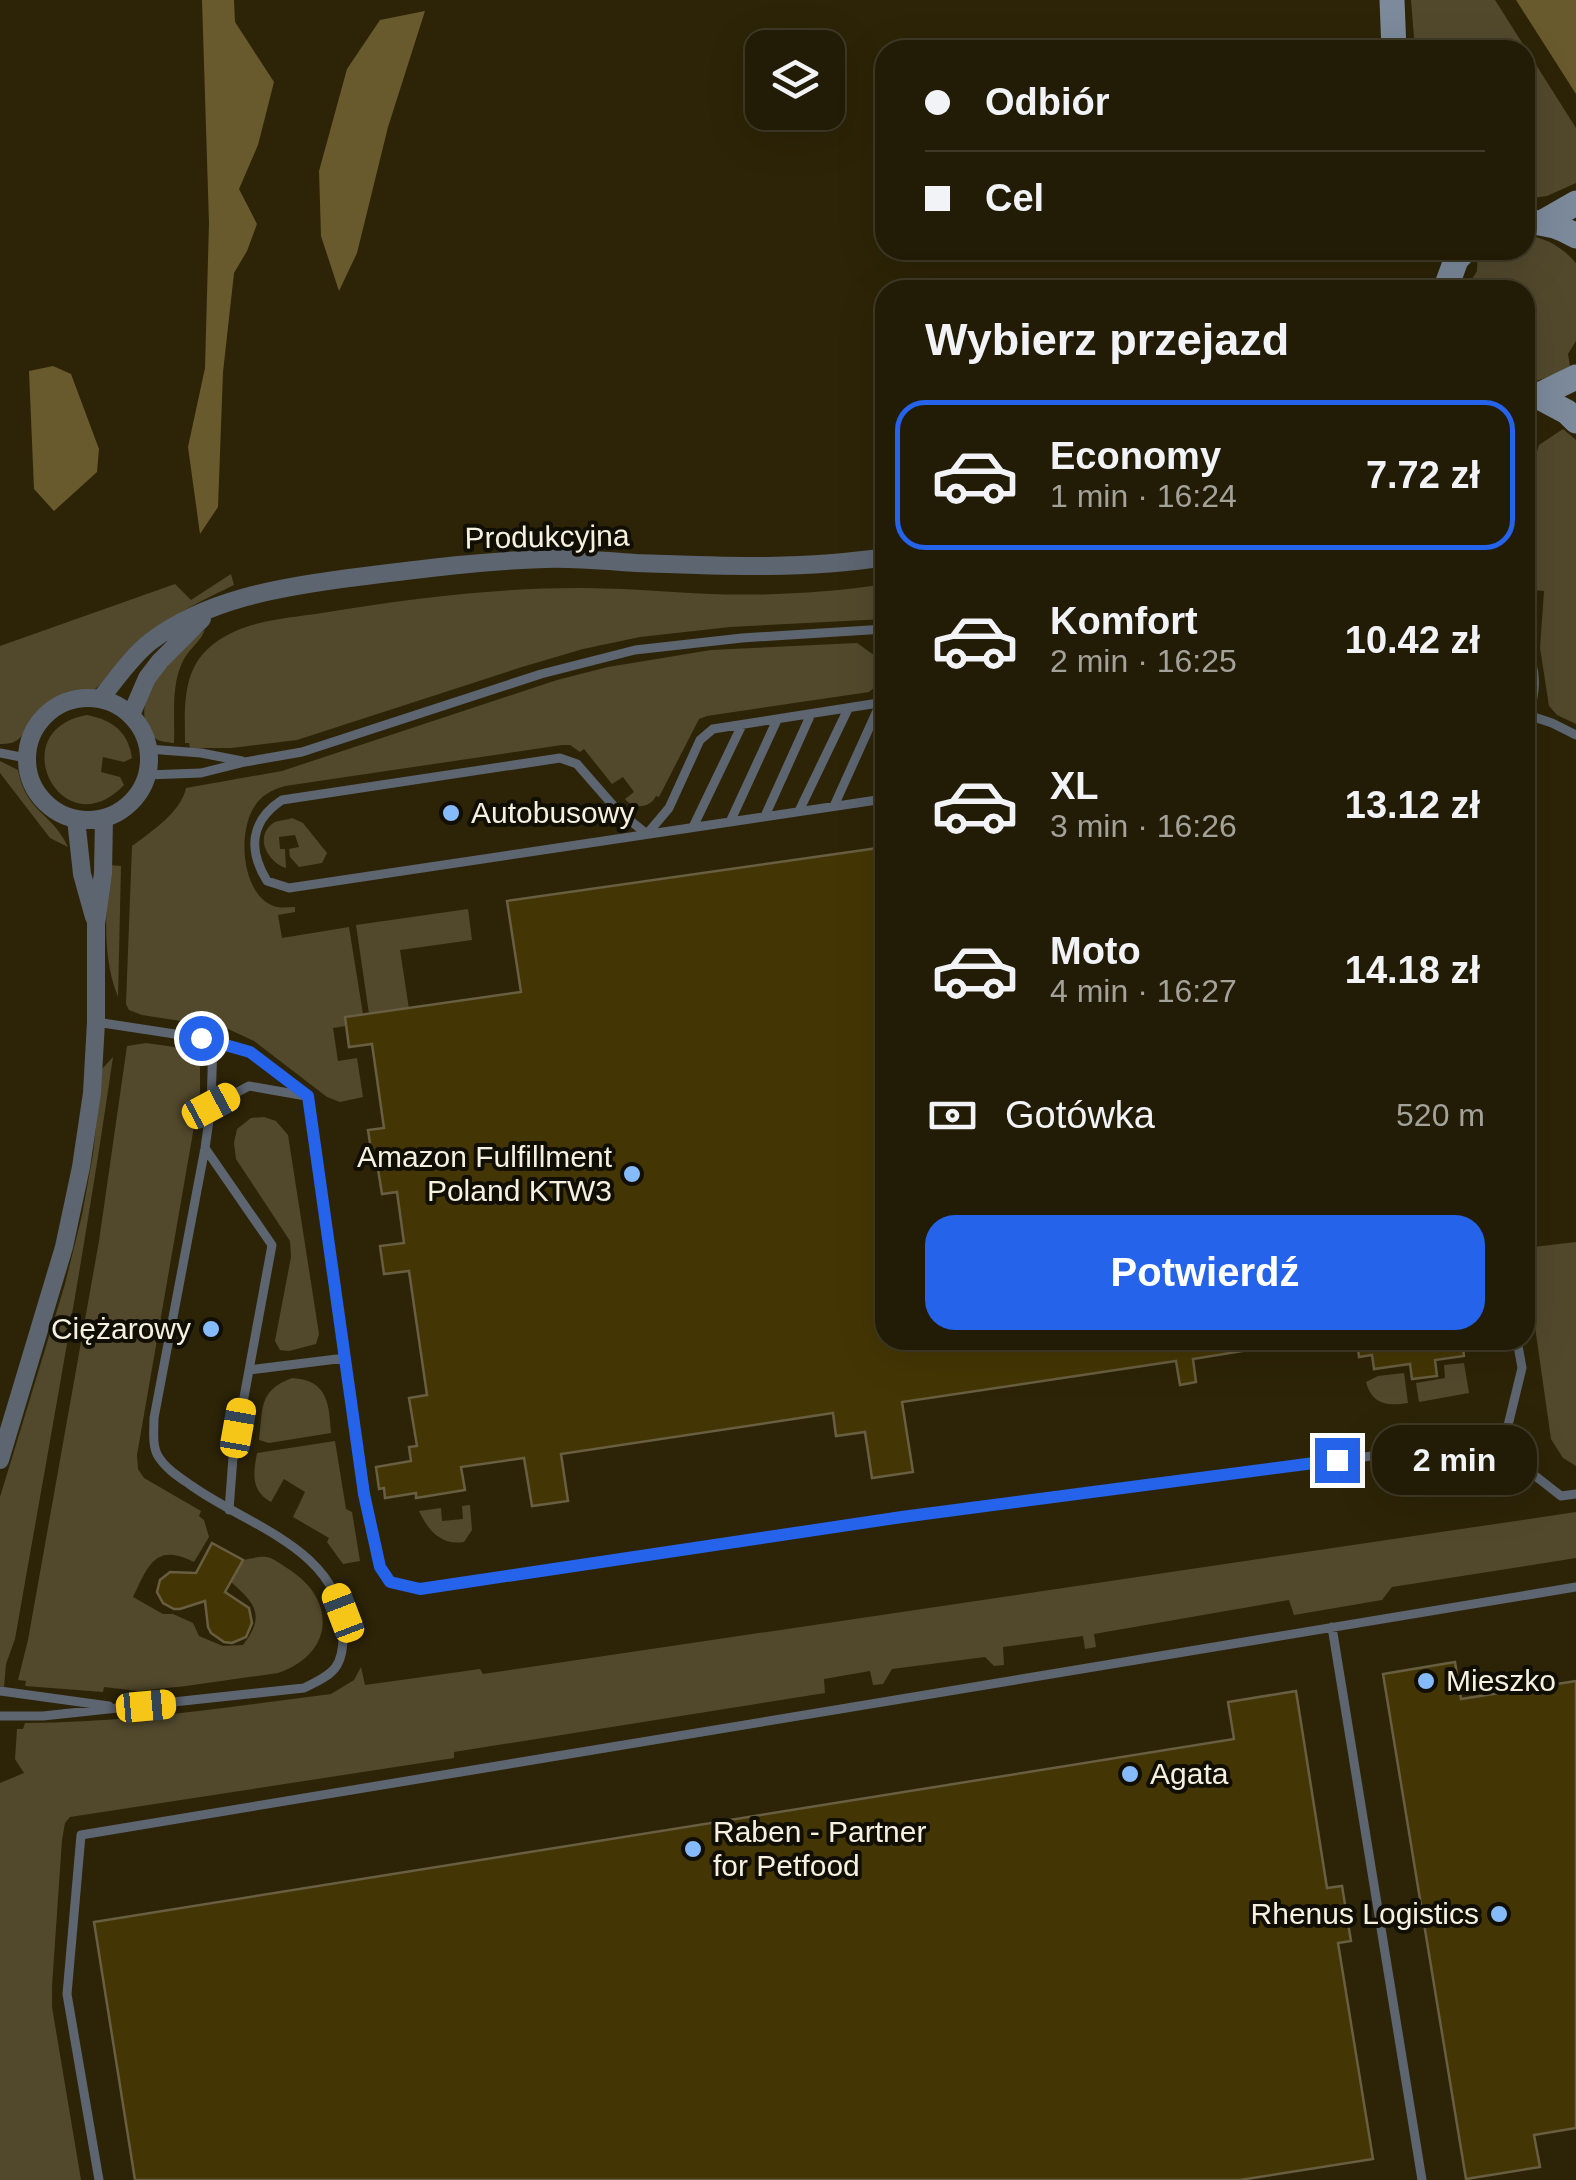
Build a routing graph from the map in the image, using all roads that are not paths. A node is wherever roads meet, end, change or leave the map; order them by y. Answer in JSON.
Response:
{"nodes":[{"id":1,"x":1392,"y":0,"type":"edge"},
{"id":2,"x":1394,"y":40,"type":"edge"},
{"id":3,"x":1576,"y":203,"type":"edge"},
{"id":4,"x":1535,"y":220,"type":"edge"},
{"id":5,"x":1535,"y":223,"type":"edge"},
{"id":6,"x":1576,"y":236,"type":"edge"},
{"id":7,"x":1576,"y":377,"type":"edge"},
{"id":8,"x":1535,"y":394,"type":"edge"},
{"id":9,"x":1535,"y":398,"type":"edge"},
{"id":10,"x":1576,"y":421,"type":"edge"},
{"id":11,"x":875,"y":559,"type":"edge"},
{"id":12,"x":213,"y":608,"type":"junction"},
{"id":13,"x":875,"y":630,"type":"edge"},
{"id":14,"x":100,"y":699,"type":"junction"},
{"id":15,"x":875,"y":704,"type":"edge"},
{"id":16,"x":848,"y":709,"type":"junction"},
{"id":17,"x":811,"y":714,"type":"junction"},
{"id":18,"x":131,"y":716,"type":"junction"},
{"id":19,"x":1535,"y":717,"type":"edge"},
{"id":20,"x":875,"y":718,"type":"edge"},
{"id":21,"x":777,"y":720,"type":"junction"},
{"id":22,"x":742,"y":725,"type":"junction"},
{"id":23,"x":1576,"y":735,"type":"edge"},
{"id":24,"x":148,"y":749,"type":"junction"},
{"id":25,"x":0,"y":753,"type":"edge"},
{"id":26,"x":26,"y":758,"type":"junction"},
{"id":27,"x":245,"y":762,"type":"junction"},
{"id":28,"x":147,"y":775,"type":"junction"},
{"id":29,"x":875,"y":800,"type":"edge"},
{"id":30,"x":834,"y":806,"type":"junction"},
{"id":31,"x":798,"y":811,"type":"junction"},
{"id":32,"x":766,"y":816,"type":"junction"},
{"id":33,"x":104,"y":818,"type":"junction"},
{"id":34,"x":76,"y":820,"type":"junction"},
{"id":35,"x":730,"y":822,"type":"junction"},
{"id":36,"x":693,"y":827,"type":"junction"},
{"id":37,"x":647,"y":834,"type":"junction"},
{"id":38,"x":96,"y":924,"type":"junction"},
{"id":39,"x":96,"y":1022,"type":"junction"},
{"id":40,"x":213,"y":1040,"type":"junction"},
{"id":41,"x":308,"y":1096,"type":"junction"},
{"id":42,"x":211,"y":1106,"type":"junction"},
{"id":43,"x":205,"y":1148,"type":"junction"},
{"id":44,"x":1519,"y":1350,"type":"edge"},
{"id":45,"x":345,"y":1358,"type":"junction"},
{"id":46,"x":249,"y":1370,"type":"junction"},
{"id":47,"x":1502,"y":1450,"type":"junction"},
{"id":48,"x":0,"y":1460,"type":"edge"},
{"id":49,"x":1576,"y":1494,"type":"edge"},
{"id":50,"x":228,"y":1510,"type":"junction"},
{"id":51,"x":1576,"y":1587,"type":"edge"},
{"id":52,"x":1332,"y":1628,"type":"junction"},
{"id":53,"x":0,"y":1691,"type":"edge"},
{"id":54,"x":127,"y":1708,"type":"junction"},
{"id":55,"x":0,"y":1716,"type":"edge"},
{"id":56,"x":99,"y":2180,"type":"edge"},
{"id":57,"x":1422,"y":2180,"type":"edge"}],
"edges":[{"from":1,"to":2,"type":"street"},
{"from":3,"to":4,"type":"street"},
{"from":5,"to":6,"type":"street"},
{"from":7,"to":8,"type":"street"},
{"from":9,"to":10,"type":"street"},
{"from":11,"to":12,"type":"street","name":"Produkcyjna"},
{"from":12,"to":14,"type":"street","name":"Produkcyjna"},
{"from":12,"to":18,"type":"street","name":"Produkcyjna"},
{"from":13,"to":27,"type":"lane"},
{"from":14,"to":18,"type":"street"},
{"from":14,"to":26,"type":"street"},
{"from":15,"to":16,"type":"lane"},
{"from":16,"to":17,"type":"lane"},
{"from":16,"to":31,"type":"lane"},
{"from":17,"to":21,"type":"lane"},
{"from":17,"to":32,"type":"lane"},
{"from":18,"to":24,"type":"street"},
{"from":19,"to":23,"type":"lane"},
{"from":20,"to":30,"type":"lane"},
{"from":21,"to":22,"type":"lane"},
{"from":21,"to":35,"type":"lane"},
{"from":22,"to":36,"type":"lane"},
{"from":22,"to":37,"type":"lane"},
{"from":24,"to":27,"type":"lane"},
{"from":24,"to":28,"type":"street"},
{"from":25,"to":26,"type":"lane"},
{"from":26,"to":34,"type":"street"},
{"from":27,"to":28,"type":"lane"},
{"from":28,"to":33,"type":"street"},
{"from":29,"to":30,"type":"lane"},
{"from":30,"to":31,"type":"lane"},
{"from":31,"to":32,"type":"lane"},
{"from":32,"to":35,"type":"lane"},
{"from":33,"to":34,"type":"street"},
{"from":33,"to":38,"type":"street"},
{"from":34,"to":38,"type":"street"},
{"from":35,"to":36,"type":"lane"},
{"from":36,"to":37,"type":"lane"},
{"from":37,"to":37,"type":"lane"},
{"from":38,"to":39,"type":"street"},
{"from":39,"to":40,"type":"lane"},
{"from":39,"to":48,"type":"street"},
{"from":40,"to":41,"type":"lane"},
{"from":40,"to":42,"type":"lane"},
{"from":41,"to":42,"type":"lane"},
{"from":41,"to":45,"type":"lane"},
{"from":42,"to":43,"type":"lane"},
{"from":43,"to":46,"type":"lane"},
{"from":43,"to":50,"type":"lane"},
{"from":44,"to":47,"type":"lane"},
{"from":45,"to":46,"type":"lane"},
{"from":45,"to":47,"type":"lane"},
{"from":46,"to":50,"type":"lane"},
{"from":47,"to":49,"type":"lane"},
{"from":50,"to":54,"type":"lane"},
{"from":51,"to":52,"type":"lane"},
{"from":52,"to":56,"type":"lane"},
{"from":52,"to":57,"type":"lane"},
{"from":53,"to":54,"type":"lane"},
{"from":54,"to":55,"type":"lane"}]}
